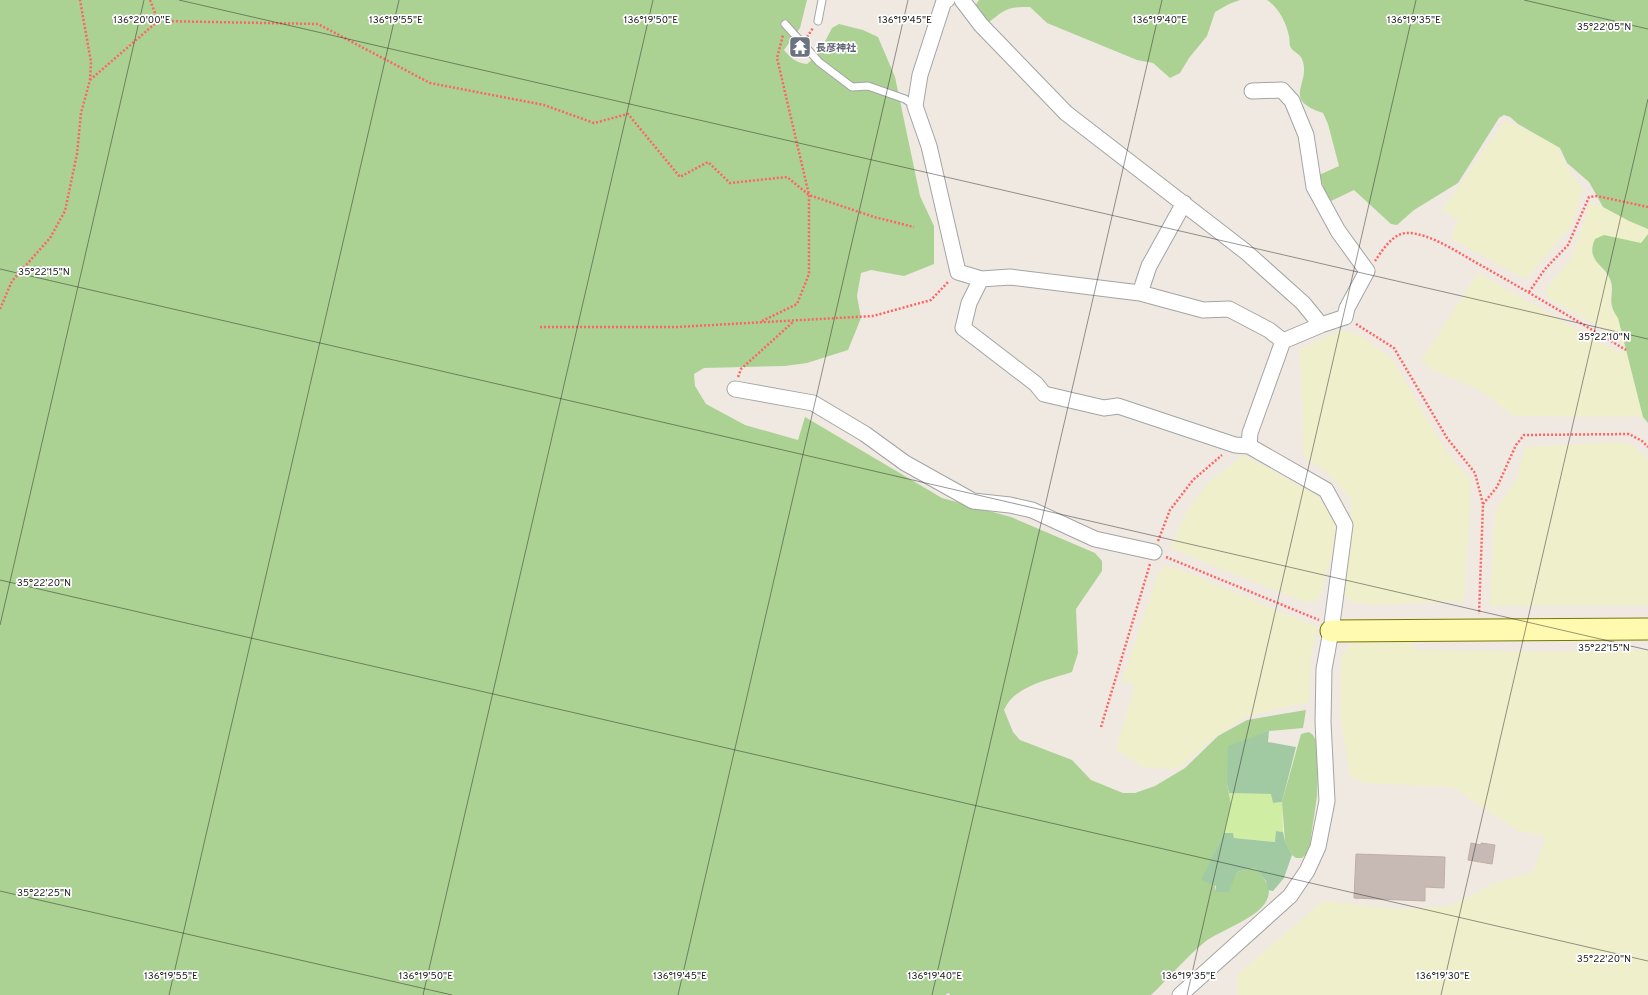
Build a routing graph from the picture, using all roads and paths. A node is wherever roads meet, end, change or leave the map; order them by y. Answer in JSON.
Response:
{"nodes":[{"id":1,"x":80,"y":0,"type":"edge"},
{"id":2,"x":150,"y":0,"type":"edge"},
{"id":3,"x":822,"y":0,"type":"edge"},
{"id":4,"x":945,"y":0,"type":"edge"},
{"id":5,"x":962,"y":0,"type":"edge"},
{"id":6,"x":158,"y":21,"type":"junction"},
{"id":7,"x":818,"y":21,"type":"joint"},
{"id":8,"x":785,"y":24,"type":"joint"},
{"id":9,"x":802,"y":43,"type":"junction"},
{"id":10,"x":90,"y":80,"type":"junction"},
{"id":11,"x":1252,"y":91,"type":"dead end"},
{"id":12,"x":915,"y":106,"type":"junction"},
{"id":13,"x":809,"y":195,"type":"junction"},
{"id":14,"x":1184,"y":203,"type":"junction"},
{"id":15,"x":1648,"y":207,"type":"edge"},
{"id":16,"x":914,"y":227,"type":"dead end"},
{"id":17,"x":1367,"y":271,"type":"junction"},
{"id":18,"x":958,"y":272,"type":"junction"},
{"id":19,"x":981,"y":279,"type":"junction"},
{"id":20,"x":1529,"y":292,"type":"junction"},
{"id":21,"x":1140,"y":294,"type":"junction"},
{"id":22,"x":0,"y":309,"type":"edge"},
{"id":23,"x":1345,"y":317,"type":"junction"},
{"id":24,"x":794,"y":321,"type":"junction"},
{"id":25,"x":759,"y":322,"type":"junction"},
{"id":26,"x":1321,"y":325,"type":"junction"},
{"id":27,"x":540,"y":327,"type":"dead end"},
{"id":28,"x":1284,"y":341,"type":"junction"},
{"id":29,"x":1626,"y":350,"type":"dead end"},
{"id":30,"x":735,"y":389,"type":"joint"},
{"id":31,"x":1242,"y":446,"type":"junction"},
{"id":32,"x":1648,"y":447,"type":"edge"},
{"id":33,"x":1483,"y":504,"type":"junction"},
{"id":34,"x":1154,"y":552,"type":"junction"},
{"id":35,"x":1648,"y":629,"type":"edge"},
{"id":36,"x":1478,"y":630,"type":"junction"},
{"id":37,"x":1331,"y":631,"type":"junction"},
{"id":38,"x":1101,"y":727,"type":"dead end"},
{"id":39,"x":1180,"y":995,"type":"edge"}],
"edges":[{"from":1,"to":10,"type":"path"},
{"from":2,"to":6,"type":"path"},
{"from":3,"to":7,"type":"lane"},
{"from":4,"to":12,"type":"street"},
{"from":5,"to":14,"type":"street"},
{"from":6,"to":10,"type":"path"},
{"from":6,"to":13,"type":"path"},
{"from":7,"to":9,"type":"path"},
{"from":8,"to":9,"type":"lane"},
{"from":8,"to":13,"type":"path"},
{"from":9,"to":12,"type":"lane"},
{"from":10,"to":22,"type":"path"},
{"from":11,"to":17,"type":"street"},
{"from":12,"to":18,"type":"street"},
{"from":13,"to":16,"type":"path"},
{"from":13,"to":25,"type":"path"},
{"from":14,"to":21,"type":"street"},
{"from":14,"to":26,"type":"street"},
{"from":15,"to":20,"type":"path"},
{"from":17,"to":20,"type":"path"},
{"from":17,"to":23,"type":"street"},
{"from":18,"to":19,"type":"street"},
{"from":18,"to":24,"type":"path"},
{"from":19,"to":21,"type":"street"},
{"from":19,"to":31,"type":"street"},
{"from":20,"to":29,"type":"path"},
{"from":21,"to":28,"type":"street"},
{"from":23,"to":26,"type":"street"},
{"from":23,"to":33,"type":"path"},
{"from":24,"to":25,"type":"path"},
{"from":24,"to":30,"type":"path"},
{"from":25,"to":27,"type":"path"},
{"from":26,"to":28,"type":"street"},
{"from":28,"to":31,"type":"street"},
{"from":30,"to":34,"type":"street"},
{"from":31,"to":34,"type":"path"},
{"from":31,"to":37,"type":"street"},
{"from":32,"to":33,"type":"path"},
{"from":33,"to":36,"type":"path"},
{"from":34,"to":37,"type":"path"},
{"from":34,"to":38,"type":"path"},
{"from":35,"to":36,"type":"street"},
{"from":36,"to":37,"type":"street"},
{"from":37,"to":39,"type":"street"}]}
